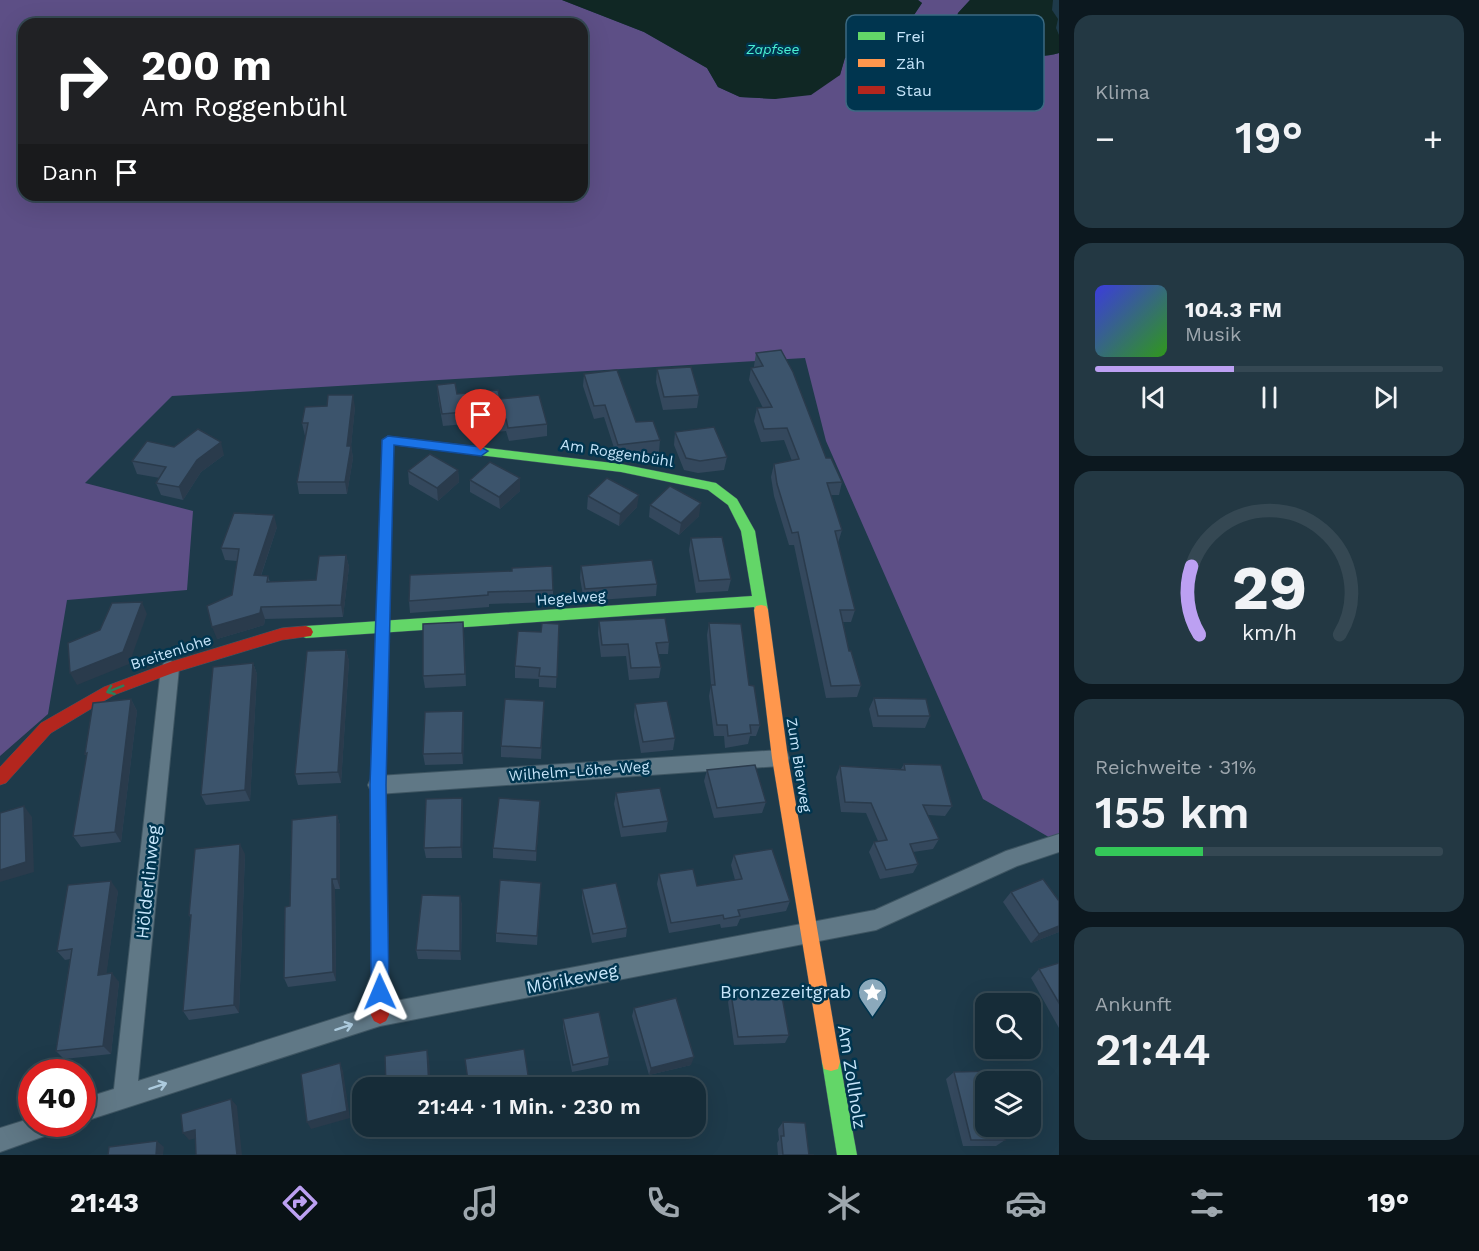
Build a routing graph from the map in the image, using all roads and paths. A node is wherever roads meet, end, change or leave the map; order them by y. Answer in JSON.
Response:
{"nodes":[{"id":1,"x":760,"y":601,"type":"junction"},
{"id":2,"x":383,"y":627,"type":"junction"},
{"id":3,"x":170,"y":668,"type":"junction"},
{"id":4,"x":780,"y":758,"type":"junction"},
{"id":5,"x":0,"y":778,"type":"edge"},
{"id":6,"x":378,"y":785,"type":"junction"},
{"id":7,"x":1059,"y":843,"type":"edge"},
{"id":8,"x":810,"y":934,"type":"junction"},
{"id":9,"x":380,"y":1015,"type":"junction"},
{"id":10,"x":125,"y":1097,"type":"junction"},
{"id":11,"x":96,"y":1107,"type":"edge"},
{"id":12,"x":18,"y":1134,"type":"edge"},
{"id":13,"x":0,"y":1140,"type":"edge"},
{"id":14,"x":847,"y":1155,"type":"edge"}],
"edges":[{"from":1,"to":2,"type":"street","name":"Hegelweg"},
{"from":1,"to":2,"type":"street","name":"Am Roggenbühl"},
{"from":1,"to":4,"type":"street","name":"Zum Bierweg"},
{"from":2,"to":3,"type":"street","name":"Breitenlohe"},
{"from":2,"to":6,"type":"street"},
{"from":3,"to":5,"type":"street","name":"Breitenlohe","one_way":true},
{"from":3,"to":10,"type":"street","name":"Hölderlinweg"},
{"from":4,"to":6,"type":"street","name":"Wilhelm-Löhe-Weg"},
{"from":4,"to":8,"type":"street","name":"Zum Bierweg"},
{"from":6,"to":9,"type":"street"},
{"from":7,"to":8,"type":"street","name":"Mörikeweg"},
{"from":8,"to":9,"type":"street","name":"Mörikeweg"},
{"from":8,"to":14,"type":"street","name":"Am Zollholz"},
{"from":10,"to":9,"type":"street","name":"Mörikeweg","one_way":true},
{"from":10,"to":11,"type":"street","name":"Mörikeweg"},
{"from":12,"to":13,"type":"street"}]}
